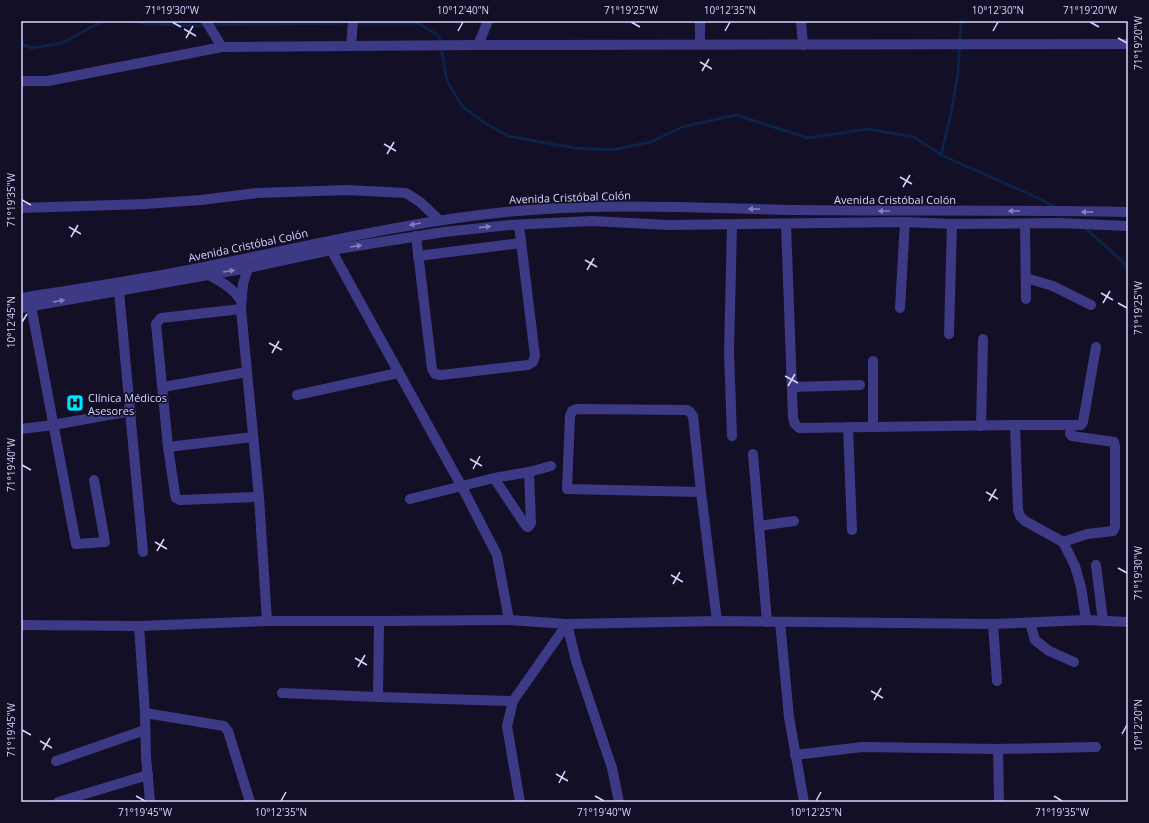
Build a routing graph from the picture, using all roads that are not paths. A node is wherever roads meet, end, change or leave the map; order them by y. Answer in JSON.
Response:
{"nodes":[{"id":1,"x":206,"y":21,"type":"edge"},
{"id":2,"x":353,"y":21,"type":"edge"},
{"id":3,"x":488,"y":21,"type":"edge"},
{"id":4,"x":700,"y":21,"type":"edge"},
{"id":5,"x":801,"y":21,"type":"edge"},
{"id":6,"x":700,"y":44,"type":"junction"},
{"id":7,"x":1128,"y":44,"type":"edge"},
{"id":8,"x":478,"y":45,"type":"junction"},
{"id":9,"x":803,"y":45,"type":"junction"},
{"id":10,"x":351,"y":46,"type":"junction"},
{"id":11,"x":222,"y":47,"type":"junction"},
{"id":12,"x":21,"y":81,"type":"edge"},
{"id":13,"x":21,"y":208,"type":"edge"},
{"id":14,"x":1125,"y":212,"type":"edge"},
{"id":15,"x":439,"y":220,"type":"junction"},
{"id":16,"x":905,"y":222,"type":"junction"},
{"id":17,"x":519,"y":224,"type":"junction"},
{"id":18,"x":786,"y":224,"type":"junction"},
{"id":19,"x":952,"y":224,"type":"junction"},
{"id":20,"x":1025,"y":224,"type":"junction"},
{"id":21,"x":732,"y":225,"type":"junction"},
{"id":22,"x":1127,"y":226,"type":"edge"},
{"id":23,"x":416,"y":236,"type":"junction"},
{"id":24,"x":326,"y":241,"type":"junction"},
{"id":25,"x":521,"y":243,"type":"junction"},
{"id":26,"x":331,"y":250,"type":"junction"},
{"id":27,"x":418,"y":256,"type":"junction"},
{"id":28,"x":248,"y":268,"type":"junction"},
{"id":29,"x":207,"y":274,"type":"junction"},
{"id":30,"x":1026,"y":278,"type":"junction"},
{"id":31,"x":119,"y":291,"type":"junction"},
{"id":32,"x":21,"y":298,"type":"edge"},
{"id":33,"x":1026,"y":299,"type":"dead end"},
{"id":34,"x":241,"y":305,"type":"junction"},
{"id":35,"x":1091,"y":305,"type":"dead end"},
{"id":36,"x":26,"y":307,"type":"edge"},
{"id":37,"x":900,"y":308,"type":"dead end"},
{"id":38,"x":949,"y":334,"type":"dead end"},
{"id":39,"x":983,"y":339,"type":"dead end"},
{"id":40,"x":1096,"y":346,"type":"dead end"},
{"id":41,"x":873,"y":361,"type":"dead end"},
{"id":42,"x":247,"y":372,"type":"junction"},
{"id":43,"x":398,"y":373,"type":"junction"},
{"id":44,"x":860,"y":385,"type":"dead end"},
{"id":45,"x":163,"y":387,"type":"junction"},
{"id":46,"x":792,"y":387,"type":"junction"},
{"id":47,"x":297,"y":395,"type":"dead end"},
{"id":48,"x":131,"y":411,"type":"junction"},
{"id":49,"x":54,"y":425,"type":"junction"},
{"id":50,"x":1014,"y":425,"type":"junction"},
{"id":51,"x":1071,"y":425,"type":"junction"},
{"id":52,"x":981,"y":426,"type":"junction"},
{"id":53,"x":848,"y":427,"type":"junction"},
{"id":54,"x":873,"y":427,"type":"junction"},
{"id":55,"x":21,"y":429,"type":"edge"},
{"id":56,"x":732,"y":436,"type":"dead end"},
{"id":57,"x":253,"y":437,"type":"junction"},
{"id":58,"x":168,"y":447,"type":"junction"},
{"id":59,"x":753,"y":454,"type":"dead end"},
{"id":60,"x":551,"y":466,"type":"dead end"},
{"id":61,"x":529,"y":472,"type":"junction"},
{"id":62,"x":494,"y":478,"type":"junction"},
{"id":63,"x":94,"y":480,"type":"dead end"},
{"id":64,"x":462,"y":487,"type":"junction"},
{"id":65,"x":701,"y":492,"type":"junction"},
{"id":66,"x":260,"y":496,"type":"junction"},
{"id":67,"x":410,"y":499,"type":"dead end"},
{"id":68,"x":794,"y":521,"type":"dead end"},
{"id":69,"x":759,"y":526,"type":"junction"},
{"id":70,"x":852,"y":530,"type":"dead end"},
{"id":71,"x":1063,"y":542,"type":"junction"},
{"id":72,"x":143,"y":552,"type":"dead end"},
{"id":73,"x":1096,"y":565,"type":"dead end"},
{"id":74,"x":509,"y":620,"type":"junction"},
{"id":75,"x":1086,"y":620,"type":"junction"},
{"id":76,"x":267,"y":621,"type":"junction"},
{"id":77,"x":380,"y":621,"type":"junction"},
{"id":78,"x":717,"y":621,"type":"junction"},
{"id":79,"x":1103,"y":621,"type":"junction"},
{"id":80,"x":767,"y":622,"type":"junction"},
{"id":81,"x":780,"y":622,"type":"junction"},
{"id":82,"x":1128,"y":622,"type":"edge"},
{"id":83,"x":1030,"y":623,"type":"junction"},
{"id":84,"x":566,"y":624,"type":"junction"},
{"id":85,"x":993,"y":624,"type":"junction"},
{"id":86,"x":21,"y":625,"type":"edge"},
{"id":87,"x":139,"y":626,"type":"junction"},
{"id":88,"x":1074,"y":662,"type":"dead end"},
{"id":89,"x":997,"y":681,"type":"dead end"},
{"id":90,"x":282,"y":692,"type":"dead end"},
{"id":91,"x":378,"y":697,"type":"junction"},
{"id":92,"x":513,"y":701,"type":"junction"},
{"id":93,"x":145,"y":713,"type":"junction"},
{"id":94,"x":145,"y":730,"type":"junction"},
{"id":95,"x":1096,"y":747,"type":"dead end"},
{"id":96,"x":998,"y":750,"type":"junction"},
{"id":97,"x":795,"y":755,"type":"junction"},
{"id":98,"x":56,"y":760,"type":"dead end"},
{"id":99,"x":148,"y":775,"type":"junction"},
{"id":100,"x":58,"y":802,"type":"edge"},
{"id":101,"x":150,"y":802,"type":"edge"},
{"id":102,"x":250,"y":802,"type":"edge"},
{"id":103,"x":520,"y":802,"type":"edge"},
{"id":104,"x":619,"y":802,"type":"edge"},
{"id":105,"x":804,"y":802,"type":"edge"},
{"id":106,"x":999,"y":802,"type":"edge"}],
"edges":[{"from":1,"to":11,"type":"street"},
{"from":2,"to":10,"type":"street"},
{"from":3,"to":8,"type":"street"},
{"from":4,"to":6,"type":"street"},
{"from":5,"to":9,"type":"street"},
{"from":6,"to":8,"type":"street"},
{"from":6,"to":9,"type":"street"},
{"from":7,"to":9,"type":"street"},
{"from":8,"to":10,"type":"street"},
{"from":10,"to":11,"type":"street"},
{"from":11,"to":12,"type":"street"},
{"from":13,"to":15,"type":"street"},
{"from":14,"to":15,"type":"street","name":"Avenida Cristóbal Colón","one_way":true},
{"from":15,"to":24,"type":"street","name":"Avenida Cristóbal Colón","one_way":true},
{"from":16,"to":18,"type":"street","name":"Avenida Cristóbal Colón"},
{"from":16,"to":19,"type":"street","name":"Avenida Cristóbal Colón"},
{"from":16,"to":37,"type":"street"},
{"from":17,"to":21,"type":"street","name":"Avenida Cristóbal Colón"},
{"from":23,"to":17,"type":"street","name":"Avenida Cristóbal Colón","one_way":true},
{"from":17,"to":25,"type":"street"},
{"from":18,"to":21,"type":"street","name":"Avenida Cristóbal Colón"},
{"from":18,"to":46,"type":"street"},
{"from":19,"to":20,"type":"street","name":"Avenida Cristóbal Colón"},
{"from":19,"to":38,"type":"street"},
{"from":20,"to":22,"type":"street","name":"Avenida Cristóbal Colón"},
{"from":20,"to":30,"type":"street"},
{"from":21,"to":56,"type":"street"},
{"from":26,"to":23,"type":"street","name":"Avenida Cristóbal Colón","one_way":true},
{"from":23,"to":27,"type":"street"},
{"from":24,"to":26,"type":"street"},
{"from":24,"to":32,"type":"street","name":"Avenida Cristóbal Colón"},
{"from":25,"to":27,"type":"street"},
{"from":25,"to":27,"type":"street"},
{"from":26,"to":28,"type":"street","name":"Avenida Cristóbal Colón"},
{"from":26,"to":43,"type":"street"},
{"from":29,"to":28,"type":"street","name":"Avenida Cristóbal Colón","one_way":true},
{"from":28,"to":34,"type":"street"},
{"from":29,"to":31,"type":"street","name":"Avenida Cristóbal Colón"},
{"from":29,"to":34,"type":"street"},
{"from":30,"to":33,"type":"street"},
{"from":30,"to":35,"type":"street"},
{"from":36,"to":31,"type":"street","name":"Avenida Cristóbal Colón","one_way":true},
{"from":31,"to":48,"type":"street"},
{"from":34,"to":42,"type":"street"},
{"from":34,"to":45,"type":"street"},
{"from":36,"to":49,"type":"street"},
{"from":39,"to":52,"type":"street"},
{"from":40,"to":51,"type":"street"},
{"from":41,"to":54,"type":"street"},
{"from":42,"to":45,"type":"street"},
{"from":42,"to":57,"type":"street"},
{"from":43,"to":47,"type":"street"},
{"from":43,"to":64,"type":"street"},
{"from":44,"to":46,"type":"street"},
{"from":45,"to":58,"type":"street"},
{"from":46,"to":53,"type":"street"},
{"from":48,"to":49,"type":"street"},
{"from":48,"to":72,"type":"street"},
{"from":49,"to":55,"type":"street"},
{"from":49,"to":63,"type":"street"},
{"from":50,"to":51,"type":"street"},
{"from":50,"to":52,"type":"street"},
{"from":50,"to":71,"type":"street"},
{"from":51,"to":71,"type":"street"},
{"from":52,"to":54,"type":"street"},
{"from":53,"to":54,"type":"street"},
{"from":53,"to":70,"type":"street"},
{"from":57,"to":58,"type":"street"},
{"from":57,"to":66,"type":"street"},
{"from":58,"to":66,"type":"street"},
{"from":59,"to":69,"type":"street"},
{"from":60,"to":61,"type":"street"},
{"from":61,"to":62,"type":"street"},
{"from":61,"to":62,"type":"street"},
{"from":62,"to":64,"type":"street"},
{"from":64,"to":67,"type":"street"},
{"from":64,"to":74,"type":"street"},
{"from":65,"to":65,"type":"street"},
{"from":65,"to":78,"type":"street"},
{"from":66,"to":76,"type":"street"},
{"from":68,"to":69,"type":"street"},
{"from":69,"to":80,"type":"street"},
{"from":71,"to":75,"type":"street"},
{"from":73,"to":79,"type":"street"},
{"from":74,"to":77,"type":"street"},
{"from":74,"to":84,"type":"street"},
{"from":75,"to":79,"type":"street"},
{"from":75,"to":83,"type":"street"},
{"from":76,"to":77,"type":"street"},
{"from":76,"to":87,"type":"street"},
{"from":77,"to":91,"type":"street"},
{"from":78,"to":80,"type":"street"},
{"from":78,"to":84,"type":"street"},
{"from":79,"to":82,"type":"street"},
{"from":80,"to":81,"type":"street"},
{"from":81,"to":85,"type":"street"},
{"from":81,"to":97,"type":"street"},
{"from":83,"to":85,"type":"street"},
{"from":83,"to":88,"type":"street"},
{"from":84,"to":92,"type":"street"},
{"from":84,"to":104,"type":"street"},
{"from":85,"to":89,"type":"street"},
{"from":86,"to":87,"type":"street"},
{"from":87,"to":93,"type":"street"},
{"from":90,"to":91,"type":"street"},
{"from":91,"to":92,"type":"street"},
{"from":92,"to":103,"type":"street"},
{"from":93,"to":94,"type":"street"},
{"from":93,"to":102,"type":"street"},
{"from":94,"to":98,"type":"street"},
{"from":94,"to":99,"type":"street"},
{"from":95,"to":96,"type":"street"},
{"from":96,"to":97,"type":"street"},
{"from":96,"to":106,"type":"street"},
{"from":97,"to":105,"type":"street"},
{"from":99,"to":100,"type":"street"},
{"from":99,"to":101,"type":"street"}]}
